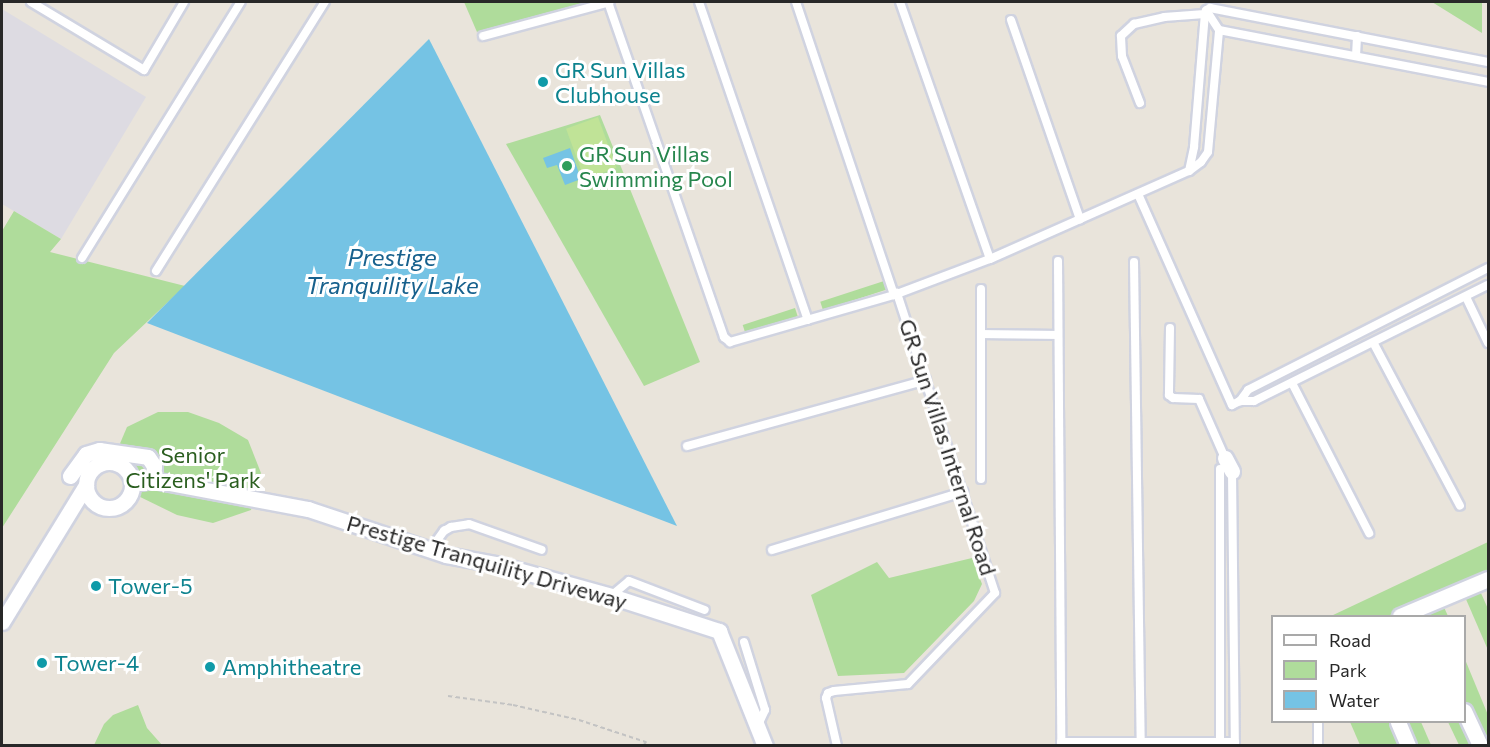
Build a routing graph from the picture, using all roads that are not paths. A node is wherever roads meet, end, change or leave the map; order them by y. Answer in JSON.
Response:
{"nodes":[{"id":1,"x":31,"y":2,"type":"edge"},
{"id":2,"x":184,"y":2,"type":"edge"},
{"id":3,"x":241,"y":2,"type":"edge"},
{"id":4,"x":325,"y":2,"type":"edge"},
{"id":5,"x":609,"y":2,"type":"edge"},
{"id":6,"x":699,"y":2,"type":"edge"},
{"id":7,"x":796,"y":2,"type":"edge"},
{"id":8,"x":900,"y":2,"type":"edge"},
{"id":9,"x":1206,"y":12,"type":"junction"},
{"id":10,"x":1011,"y":20,"type":"dead end"},
{"id":11,"x":1219,"y":30,"type":"junction"},
{"id":12,"x":483,"y":36,"type":"dead end"},
{"id":13,"x":1357,"y":36,"type":"junction"},
{"id":14,"x":1356,"y":56,"type":"junction"},
{"id":15,"x":1488,"y":62,"type":"edge"},
{"id":16,"x":1488,"y":82,"type":"edge"},
{"id":17,"x":1140,"y":103,"type":"dead end"},
{"id":18,"x":1189,"y":171,"type":"junction"},
{"id":19,"x":1138,"y":194,"type":"junction"},
{"id":20,"x":1080,"y":219,"type":"junction"},
{"id":21,"x":82,"y":258,"type":"dead end"},
{"id":22,"x":990,"y":259,"type":"junction"},
{"id":23,"x":1058,"y":261,"type":"dead end"},
{"id":24,"x":1134,"y":262,"type":"dead end"},
{"id":25,"x":1488,"y":268,"type":"edge"},
{"id":26,"x":156,"y":271,"type":"dead end"},
{"id":27,"x":1488,"y":285,"type":"edge"},
{"id":28,"x":981,"y":290,"type":"dead end"},
{"id":29,"x":896,"y":294,"type":"junction"},
{"id":30,"x":1466,"y":297,"type":"junction"},
{"id":31,"x":808,"y":320,"type":"junction"},
{"id":32,"x":1170,"y":328,"type":"dead end"},
{"id":33,"x":981,"y":334,"type":"junction"},
{"id":34,"x":1057,"y":335,"type":"junction"},
{"id":35,"x":1488,"y":343,"type":"edge"},
{"id":36,"x":1374,"y":344,"type":"junction"},
{"id":37,"x":926,"y":380,"type":"junction"},
{"id":38,"x":1292,"y":383,"type":"junction"},
{"id":39,"x":1240,"y":401,"type":"junction"},
{"id":40,"x":687,"y":446,"type":"dead end"},
{"id":41,"x":1226,"y":466,"type":"junction"},
{"id":42,"x":70,"y":476,"type":"dead end"},
{"id":43,"x":981,"y":479,"type":"dead end"},
{"id":44,"x":153,"y":480,"type":"junction"},
{"id":45,"x":132,"y":483,"type":"junction"},
{"id":46,"x":86,"y":485,"type":"junction"},
{"id":47,"x":963,"y":492,"type":"junction"},
{"id":48,"x":1460,"y":506,"type":"dead end"},
{"id":49,"x":1369,"y":533,"type":"dead end"},
{"id":50,"x":430,"y":550,"type":"junction"},
{"id":51,"x":542,"y":550,"type":"dead end"},
{"id":52,"x":772,"y":550,"type":"dead end"},
{"id":53,"x":1220,"y":577,"type":"junction"},
{"id":54,"x":1233,"y":577,"type":"junction"},
{"id":55,"x":1487,"y":585,"type":"edge"},
{"id":56,"x":611,"y":596,"type":"junction"},
{"id":57,"x":705,"y":610,"type":"dead end"},
{"id":58,"x":1421,"y":612,"type":"edge"},
{"id":59,"x":1405,"y":615,"type":"edge"},
{"id":60,"x":2,"y":622,"type":"edge"},
{"id":61,"x":744,"y":642,"type":"dead end"},
{"id":62,"x":1466,"y":715,"type":"edge"},
{"id":63,"x":1318,"y":723,"type":"edge"},
{"id":64,"x":1398,"y":723,"type":"edge"},
{"id":65,"x":757,"y":728,"type":"junction"},
{"id":66,"x":1061,"y":744,"type":"edge"},
{"id":67,"x":1141,"y":744,"type":"edge"},
{"id":68,"x":1220,"y":744,"type":"edge"},
{"id":69,"x":1235,"y":744,"type":"edge"},
{"id":70,"x":765,"y":746,"type":"edge"},
{"id":71,"x":837,"y":746,"type":"edge"},
{"id":72,"x":1318,"y":746,"type":"edge"},
{"id":73,"x":1408,"y":746,"type":"edge"},
{"id":74,"x":1480,"y":746,"type":"edge"}],
"edges":[{"from":1,"to":2,"type":"lane"},
{"from":3,"to":21,"type":"lane"},
{"from":4,"to":26,"type":"lane"},
{"from":5,"to":12,"type":"lane"},
{"from":5,"to":31,"type":"lane"},
{"from":6,"to":31,"type":"lane"},
{"from":7,"to":29,"type":"lane","name":"GR Sun Villas Internal Road"},
{"from":8,"to":22,"type":"lane"},
{"from":9,"to":11,"type":"lane"},
{"from":9,"to":13,"type":"lane"},
{"from":9,"to":17,"type":"lane"},
{"from":9,"to":18,"type":"lane"},
{"from":10,"to":20,"type":"lane"},
{"from":11,"to":14,"type":"lane"},
{"from":11,"to":18,"type":"lane"},
{"from":13,"to":14,"type":"lane"},
{"from":13,"to":15,"type":"lane"},
{"from":14,"to":16,"type":"lane"},
{"from":18,"to":19,"type":"lane"},
{"from":19,"to":20,"type":"lane"},
{"from":19,"to":39,"type":"lane"},
{"from":20,"to":22,"type":"lane"},
{"from":22,"to":29,"type":"lane"},
{"from":23,"to":34,"type":"lane"},
{"from":24,"to":67,"type":"lane"},
{"from":25,"to":39,"type":"lane"},
{"from":27,"to":30,"type":"lane"},
{"from":28,"to":33,"type":"lane"},
{"from":29,"to":31,"type":"lane"},
{"from":29,"to":37,"type":"lane","name":"GR Sun Villas Internal Road"},
{"from":30,"to":35,"type":"lane"},
{"from":30,"to":36,"type":"lane"},
{"from":32,"to":41,"type":"lane"},
{"from":33,"to":34,"type":"lane"},
{"from":33,"to":43,"type":"lane"},
{"from":34,"to":66,"type":"lane"},
{"from":36,"to":38,"type":"lane"},
{"from":36,"to":48,"type":"lane"},
{"from":37,"to":40,"type":"lane"},
{"from":37,"to":47,"type":"lane","name":"GR Sun Villas Internal Road"},
{"from":38,"to":39,"type":"lane"},
{"from":38,"to":49,"type":"lane"},
{"from":41,"to":53,"type":"lane"},
{"from":41,"to":54,"type":"lane"},
{"from":42,"to":44,"type":"street"},
{"from":44,"to":45,"type":"street","name":"Prestige Tranquility Driveway"},
{"from":44,"to":50,"type":"street","name":"Prestige Tranquility Driveway"},
{"from":45,"to":46,"type":"street"},
{"from":45,"to":46,"type":"street"},
{"from":46,"to":60,"type":"street"},
{"from":47,"to":52,"type":"lane"},
{"from":47,"to":71,"type":"lane","name":"GR Sun Villas Internal Road"},
{"from":50,"to":51,"type":"lane"},
{"from":50,"to":56,"type":"street","name":"Prestige Tranquility Driveway"},
{"from":53,"to":54,"type":"lane"},
{"from":53,"to":68,"type":"lane"},
{"from":54,"to":69,"type":"lane"},
{"from":55,"to":58,"type":"street"},
{"from":56,"to":57,"type":"lane"},
{"from":56,"to":65,"type":"street","name":"Prestige Tranquility Driveway"},
{"from":58,"to":59,"type":"street"},
{"from":61,"to":65,"type":"lane"},
{"from":62,"to":74,"type":"street"},
{"from":63,"to":72,"type":"lane"},
{"from":64,"to":73,"type":"street"},
{"from":65,"to":70,"type":"street","name":"Prestige Tranquility Driveway"},
{"from":66,"to":67,"type":"lane"},
{"from":67,"to":68,"type":"lane"},
{"from":68,"to":69,"type":"lane"}]}
